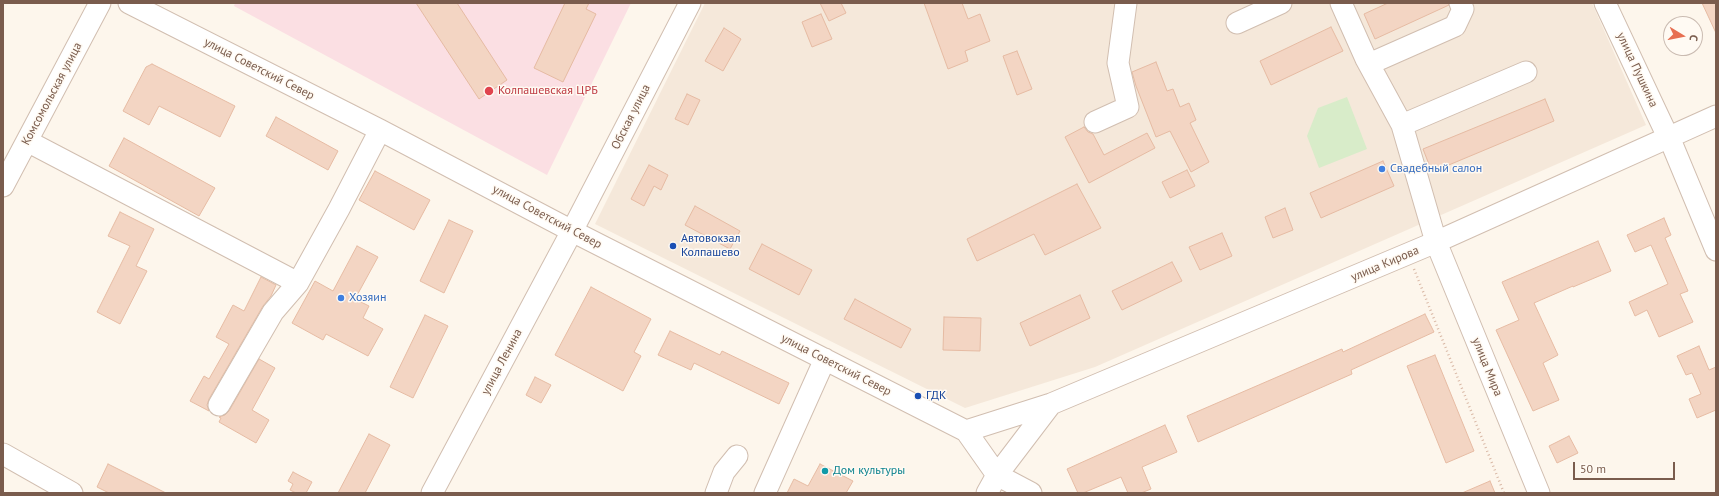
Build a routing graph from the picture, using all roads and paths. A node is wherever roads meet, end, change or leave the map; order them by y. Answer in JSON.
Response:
{"nodes":[{"id":1,"x":100,"y":3,"type":"edge"},
{"id":2,"x":129,"y":3,"type":"edge"},
{"id":3,"x":690,"y":3,"type":"edge"},
{"id":4,"x":1126,"y":3,"type":"edge"},
{"id":5,"x":1281,"y":3,"type":"edge"},
{"id":6,"x":1341,"y":3,"type":"edge"},
{"id":7,"x":1460,"y":3,"type":"edge"},
{"id":8,"x":1605,"y":3,"type":"edge"},
{"id":9,"x":1237,"y":23,"type":"dead end"},
{"id":10,"x":1369,"y":64,"type":"junction"},
{"id":11,"x":1526,"y":72,"type":"dead end"},
{"id":12,"x":1716,"y":116,"type":"edge"},
{"id":13,"x":1095,"y":122,"type":"dead end"},
{"id":14,"x":1402,"y":124,"type":"junction"},
{"id":15,"x":380,"y":130,"type":"junction"},
{"id":16,"x":1669,"y":137,"type":"junction"},
{"id":17,"x":27,"y":141,"type":"junction"},
{"id":18,"x":3,"y":186,"type":"edge"},
{"id":19,"x":572,"y":231,"type":"junction"},
{"id":20,"x":1436,"y":242,"type":"junction"},
{"id":21,"x":1716,"y":250,"type":"edge"},
{"id":22,"x":1408,"y":254,"type":"junction"},
{"id":23,"x":298,"y":283,"type":"junction"},
{"id":24,"x":825,"y":359,"type":"junction"},
{"id":25,"x":1051,"y":404,"type":"junction"},
{"id":26,"x":219,"y":405,"type":"dead end"},
{"id":27,"x":966,"y":431,"type":"junction"},
{"id":28,"x":3,"y":454,"type":"edge"},
{"id":29,"x":737,"y":456,"type":"dead end"},
{"id":30,"x":997,"y":475,"type":"junction"},
{"id":31,"x":72,"y":493,"type":"edge"},
{"id":32,"x":432,"y":493,"type":"edge"},
{"id":33,"x":716,"y":493,"type":"edge"},
{"id":34,"x":765,"y":493,"type":"edge"},
{"id":35,"x":988,"y":493,"type":"edge"},
{"id":36,"x":1031,"y":493,"type":"edge"},
{"id":37,"x":1504,"y":493,"type":"edge"},
{"id":38,"x":1539,"y":493,"type":"edge"}],
"edges":[{"from":1,"to":17,"type":"street","name":"Комсомольская улица"},
{"from":2,"to":15,"type":"street","name":"улица Советский Север"},
{"from":3,"to":19,"type":"street","name":"Обская улица"},
{"from":4,"to":13,"type":"street"},
{"from":5,"to":9,"type":"street"},
{"from":6,"to":10,"type":"street","name":"улица Мира"},
{"from":7,"to":10,"type":"street"},
{"from":8,"to":16,"type":"street","name":"улица Пушкина"},
{"from":10,"to":14,"type":"street","name":"улица Мира"},
{"from":11,"to":14,"type":"street"},
{"from":12,"to":16,"type":"street","name":"улица Кирова"},
{"from":14,"to":20,"type":"street","name":"улица Мира"},
{"from":15,"to":19,"type":"street","name":"улица Советский Север"},
{"from":15,"to":23,"type":"street"},
{"from":16,"to":20,"type":"street","name":"улица Кирова"},
{"from":16,"to":21,"type":"street","name":"улица Пушкина"},
{"from":17,"to":18,"type":"street","name":"Комсомольская улица"},
{"from":17,"to":23,"type":"street"},
{"from":19,"to":24,"type":"street","name":"улица Советский Север"},
{"from":19,"to":32,"type":"street","name":"улица Ленина"},
{"from":20,"to":22,"type":"street","name":"улица Кирова"},
{"from":20,"to":38,"type":"street","name":"улица Мира"},
{"from":22,"to":25,"type":"street","name":"улица Кирова"},
{"from":22,"to":37,"type":"path"},
{"from":23,"to":26,"type":"street"},
{"from":24,"to":27,"type":"street","name":"улица Советский Север"},
{"from":24,"to":34,"type":"street"},
{"from":25,"to":27,"type":"street","name":"улица Кирова"},
{"from":25,"to":30,"type":"street"},
{"from":27,"to":30,"type":"street"},
{"from":28,"to":31,"type":"street"},
{"from":29,"to":33,"type":"street"},
{"from":30,"to":35,"type":"street"},
{"from":30,"to":36,"type":"street"}]}
